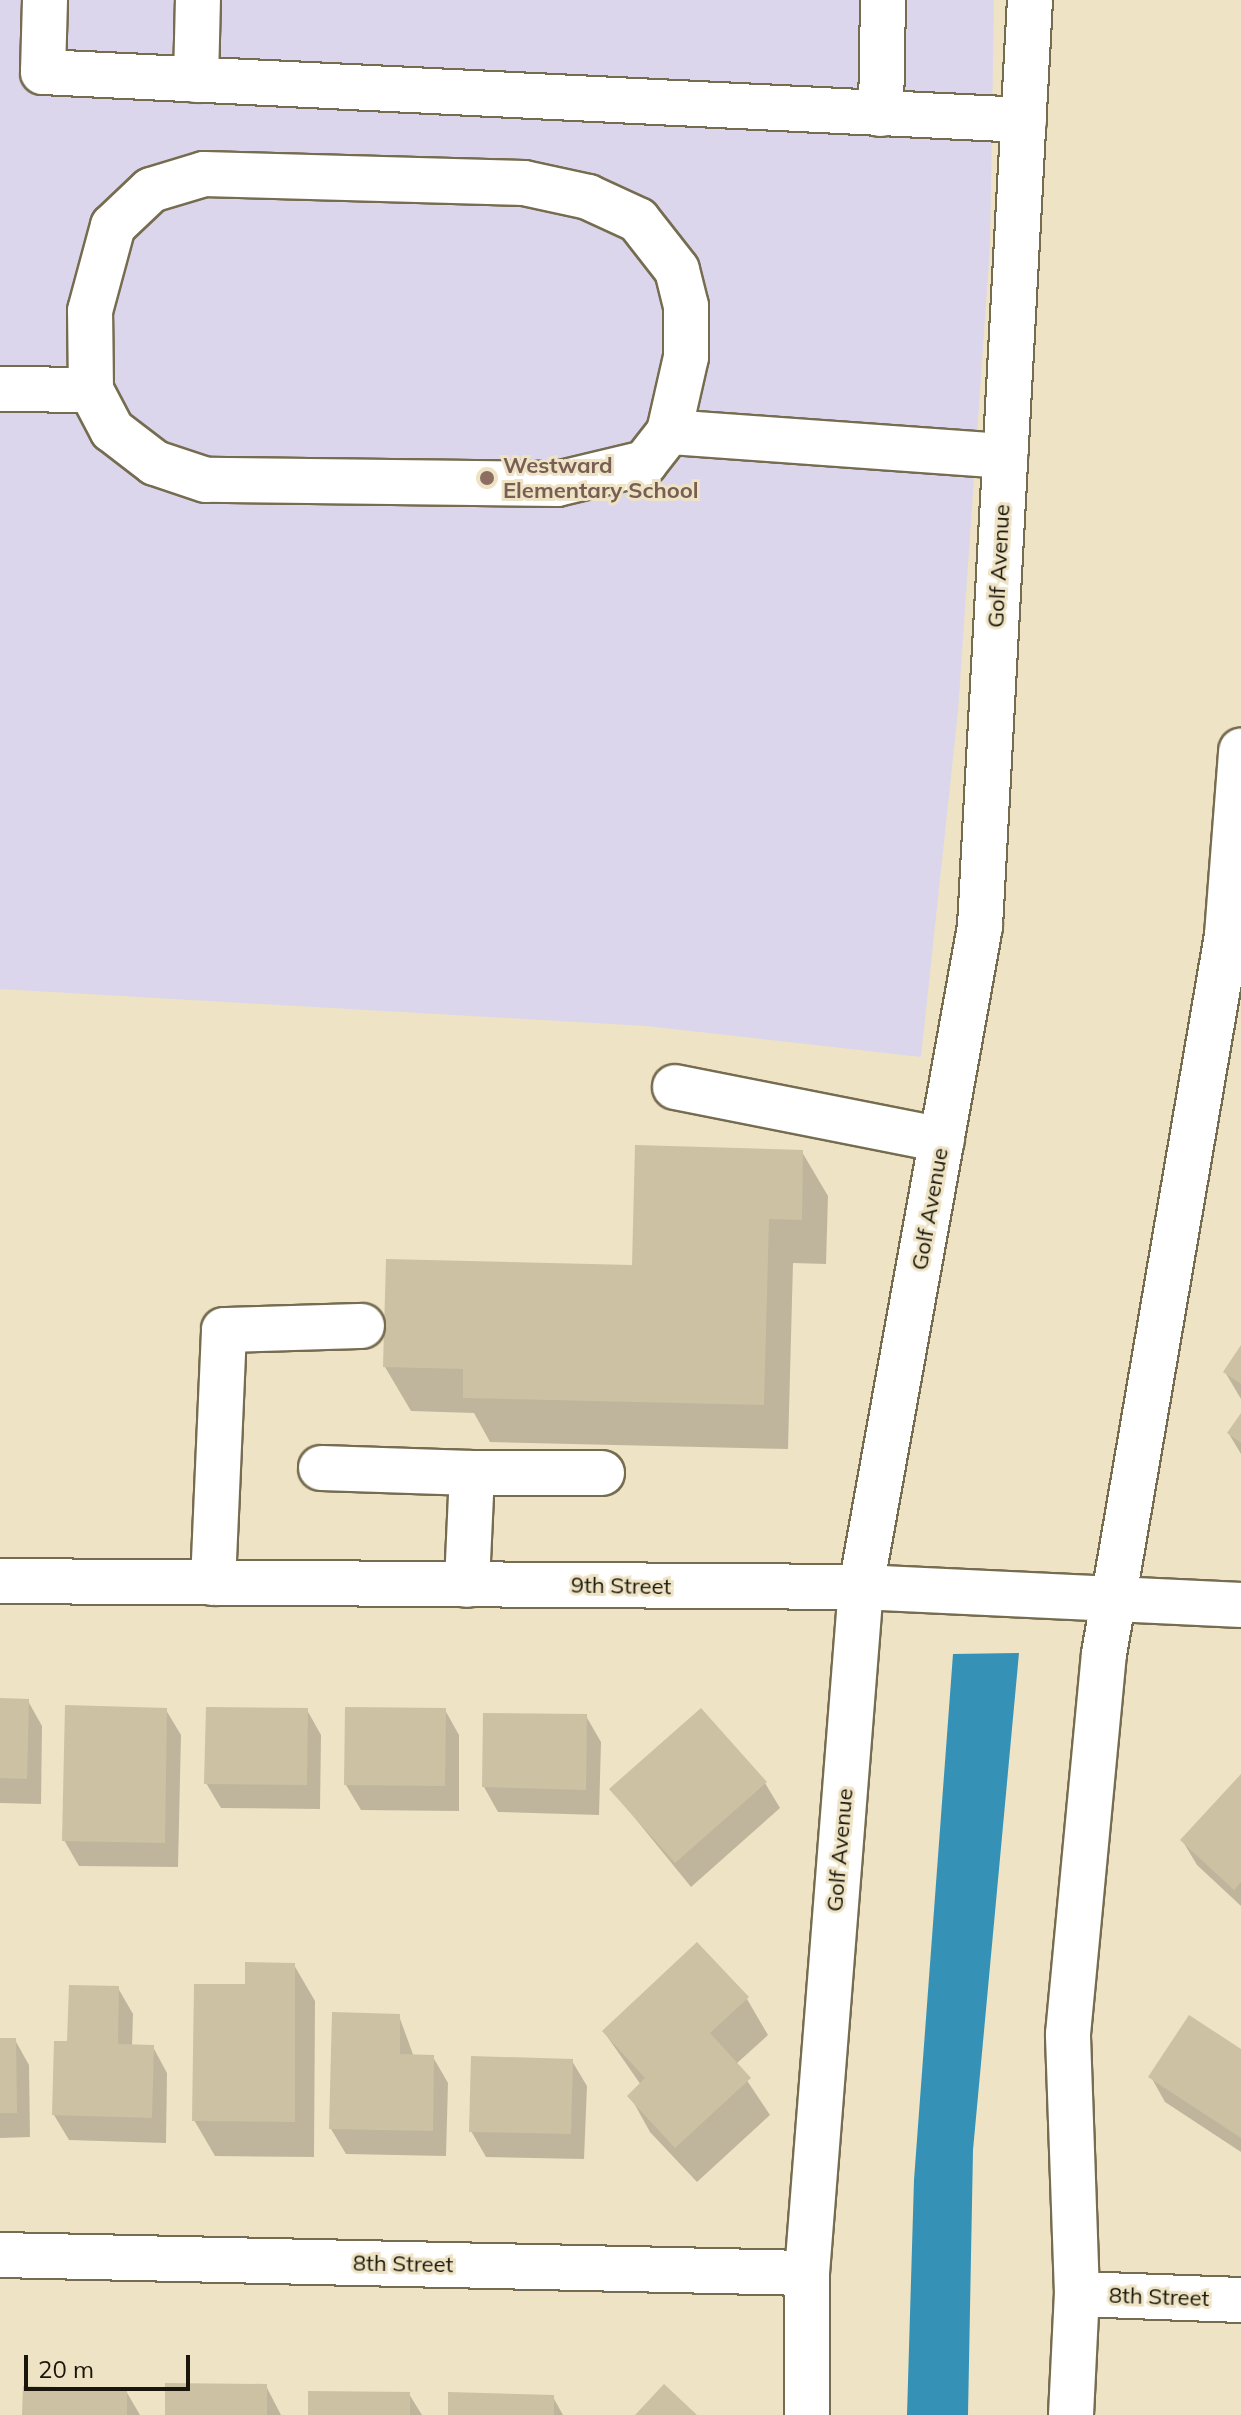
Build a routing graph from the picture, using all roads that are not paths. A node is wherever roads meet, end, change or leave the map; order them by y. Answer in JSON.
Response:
{"nodes":[{"id":1,"x":45,"y":0,"type":"edge"},
{"id":2,"x":198,"y":0,"type":"edge"},
{"id":3,"x":883,"y":0,"type":"edge"},
{"id":4,"x":1030,"y":0,"type":"edge"},
{"id":5,"x":196,"y":80,"type":"junction"},
{"id":6,"x":881,"y":114,"type":"junction"},
{"id":7,"x":1024,"y":120,"type":"junction"},
{"id":8,"x":0,"y":389,"type":"edge"},
{"id":9,"x":91,"y":390,"type":"junction"},
{"id":10,"x":669,"y":432,"type":"junction"},
{"id":11,"x":1005,"y":456,"type":"junction"},
{"id":12,"x":1241,"y":751,"type":"edge"},
{"id":13,"x":1234,"y":935,"type":"edge"},
{"id":14,"x":675,"y":1087,"type":"dead end"},
{"id":15,"x":942,"y":1140,"type":"junction"},
{"id":16,"x":362,"y":1326,"type":"dead end"},
{"id":17,"x":321,"y":1468,"type":"dead end"},
{"id":18,"x":472,"y":1473,"type":"junction"},
{"id":19,"x":602,"y":1473,"type":"dead end"},
{"id":20,"x":0,"y":1581,"type":"edge"},
{"id":21,"x":213,"y":1583,"type":"junction"},
{"id":22,"x":467,"y":1585,"type":"junction"},
{"id":23,"x":861,"y":1587,"type":"junction"},
{"id":24,"x":1110,"y":1600,"type":"junction"},
{"id":25,"x":1241,"y":1605,"type":"edge"},
{"id":26,"x":0,"y":2255,"type":"edge"},
{"id":27,"x":807,"y":2273,"type":"junction"},
{"id":28,"x":1077,"y":2294,"type":"junction"},
{"id":29,"x":1241,"y":2300,"type":"edge"},
{"id":30,"x":807,"y":2415,"type":"edge"},
{"id":31,"x":1071,"y":2415,"type":"edge"}],
"edges":[{"from":1,"to":5,"type":"street"},
{"from":2,"to":5,"type":"street"},
{"from":3,"to":6,"type":"street"},
{"from":4,"to":7,"type":"street","name":"Golf Avenue"},
{"from":5,"to":6,"type":"street"},
{"from":6,"to":7,"type":"street"},
{"from":7,"to":11,"type":"street","name":"Golf Avenue"},
{"from":8,"to":9,"type":"street"},
{"from":9,"to":10,"type":"street"},
{"from":9,"to":10,"type":"street"},
{"from":10,"to":11,"type":"street"},
{"from":11,"to":15,"type":"street","name":"Golf Avenue"},
{"from":12,"to":13,"type":"street"},
{"from":13,"to":24,"type":"street"},
{"from":14,"to":15,"type":"street"},
{"from":15,"to":23,"type":"street","name":"Golf Avenue"},
{"from":16,"to":21,"type":"street"},
{"from":17,"to":18,"type":"street"},
{"from":18,"to":19,"type":"street"},
{"from":18,"to":22,"type":"street"},
{"from":20,"to":21,"type":"street","name":"9th Street"},
{"from":21,"to":22,"type":"street","name":"9th Street"},
{"from":22,"to":23,"type":"street","name":"9th Street"},
{"from":23,"to":24,"type":"street","name":"9th Street"},
{"from":23,"to":27,"type":"street","name":"Golf Avenue"},
{"from":24,"to":25,"type":"street","name":"9th Street"},
{"from":24,"to":28,"type":"street"},
{"from":26,"to":27,"type":"street","name":"8th Street"},
{"from":27,"to":30,"type":"street","name":"Golf Avenue"},
{"from":28,"to":29,"type":"street","name":"8th Street"},
{"from":28,"to":31,"type":"street"}]}
